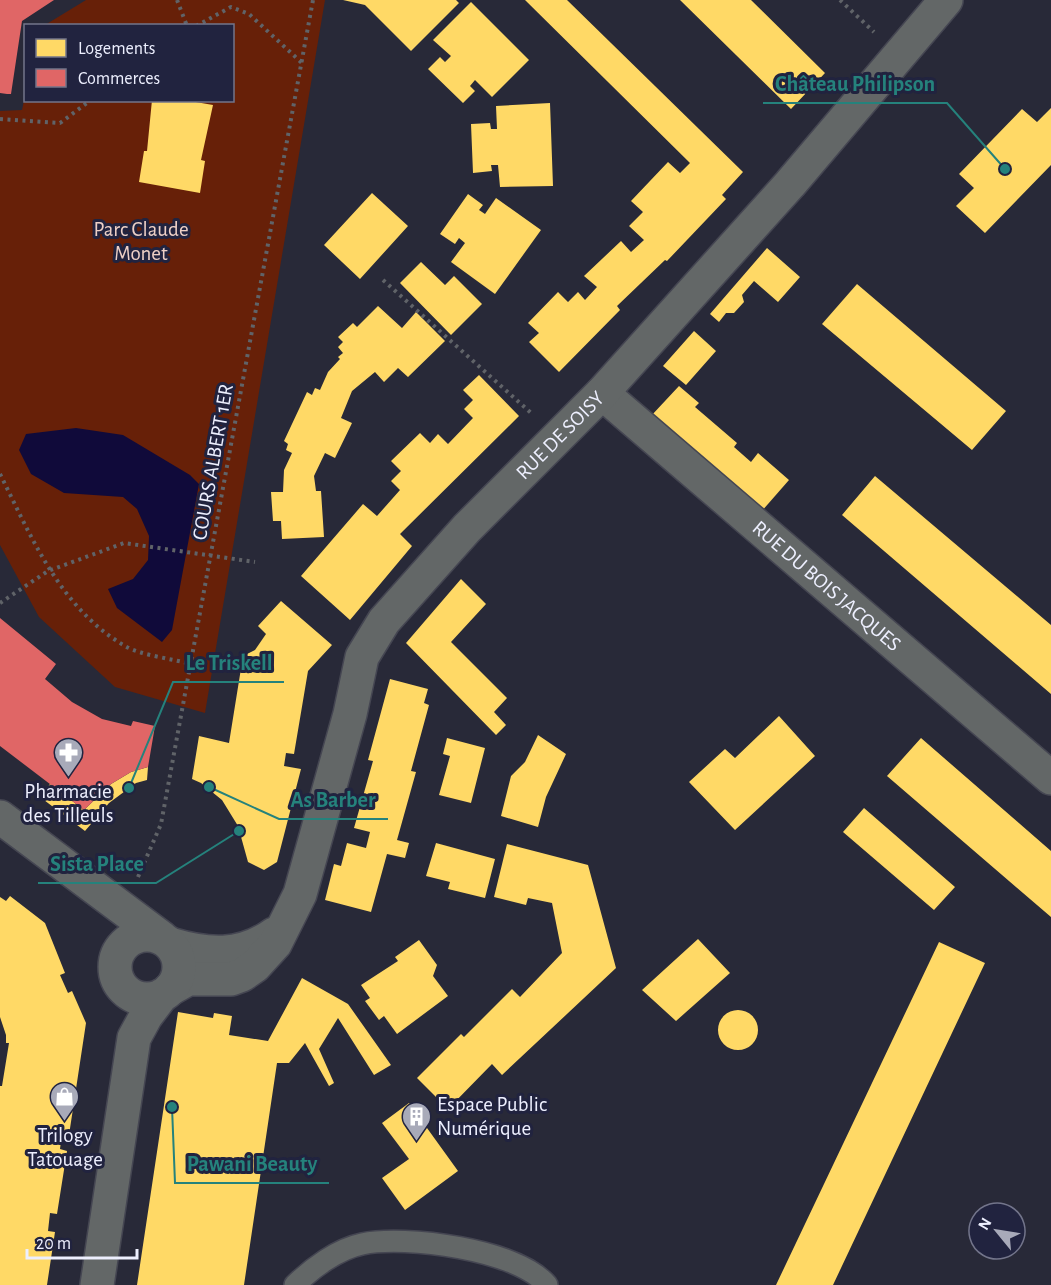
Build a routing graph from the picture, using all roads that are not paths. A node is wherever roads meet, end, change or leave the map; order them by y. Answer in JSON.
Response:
{"nodes":[{"id":1,"x":946,"y":0,"type":"edge"},
{"id":2,"x":602,"y":393,"type":"junction"},
{"id":3,"x":1051,"y":778,"type":"edge"},
{"id":4,"x":0,"y":817,"type":"edge"},
{"id":5,"x":77,"y":873,"type":"junction"},
{"id":6,"x":282,"y":927,"type":"junction"},
{"id":7,"x":166,"y":941,"type":"junction"},
{"id":8,"x":118,"y":972,"type":"junction"},
{"id":9,"x":166,"y":992,"type":"junction"},
{"id":10,"x":134,"y":1038,"type":"junction"},
{"id":11,"x":97,"y":1285,"type":"edge"},
{"id":12,"x":295,"y":1285,"type":"edge"},
{"id":13,"x":547,"y":1285,"type":"edge"}],
"edges":[{"from":1,"to":2,"type":"street","name":"RUE DE SOISY"},
{"from":2,"to":3,"type":"street","name":"RUE DU BOIS JACQUES"},
{"from":2,"to":6,"type":"street","name":"RUE DE SOISY"},
{"from":4,"to":5,"type":"street"},
{"from":5,"to":7,"type":"street"},
{"from":5,"to":8,"type":"street"},
{"from":6,"to":7,"type":"street"},
{"from":6,"to":9,"type":"street","name":"RUE DE SOISY"},
{"from":7,"to":8,"type":"street"},
{"from":7,"to":9,"type":"street"},
{"from":8,"to":9,"type":"street"},
{"from":8,"to":10,"type":"street"},
{"from":9,"to":10,"type":"street"},
{"from":10,"to":11,"type":"street"},
{"from":12,"to":13,"type":"lane"}]}
